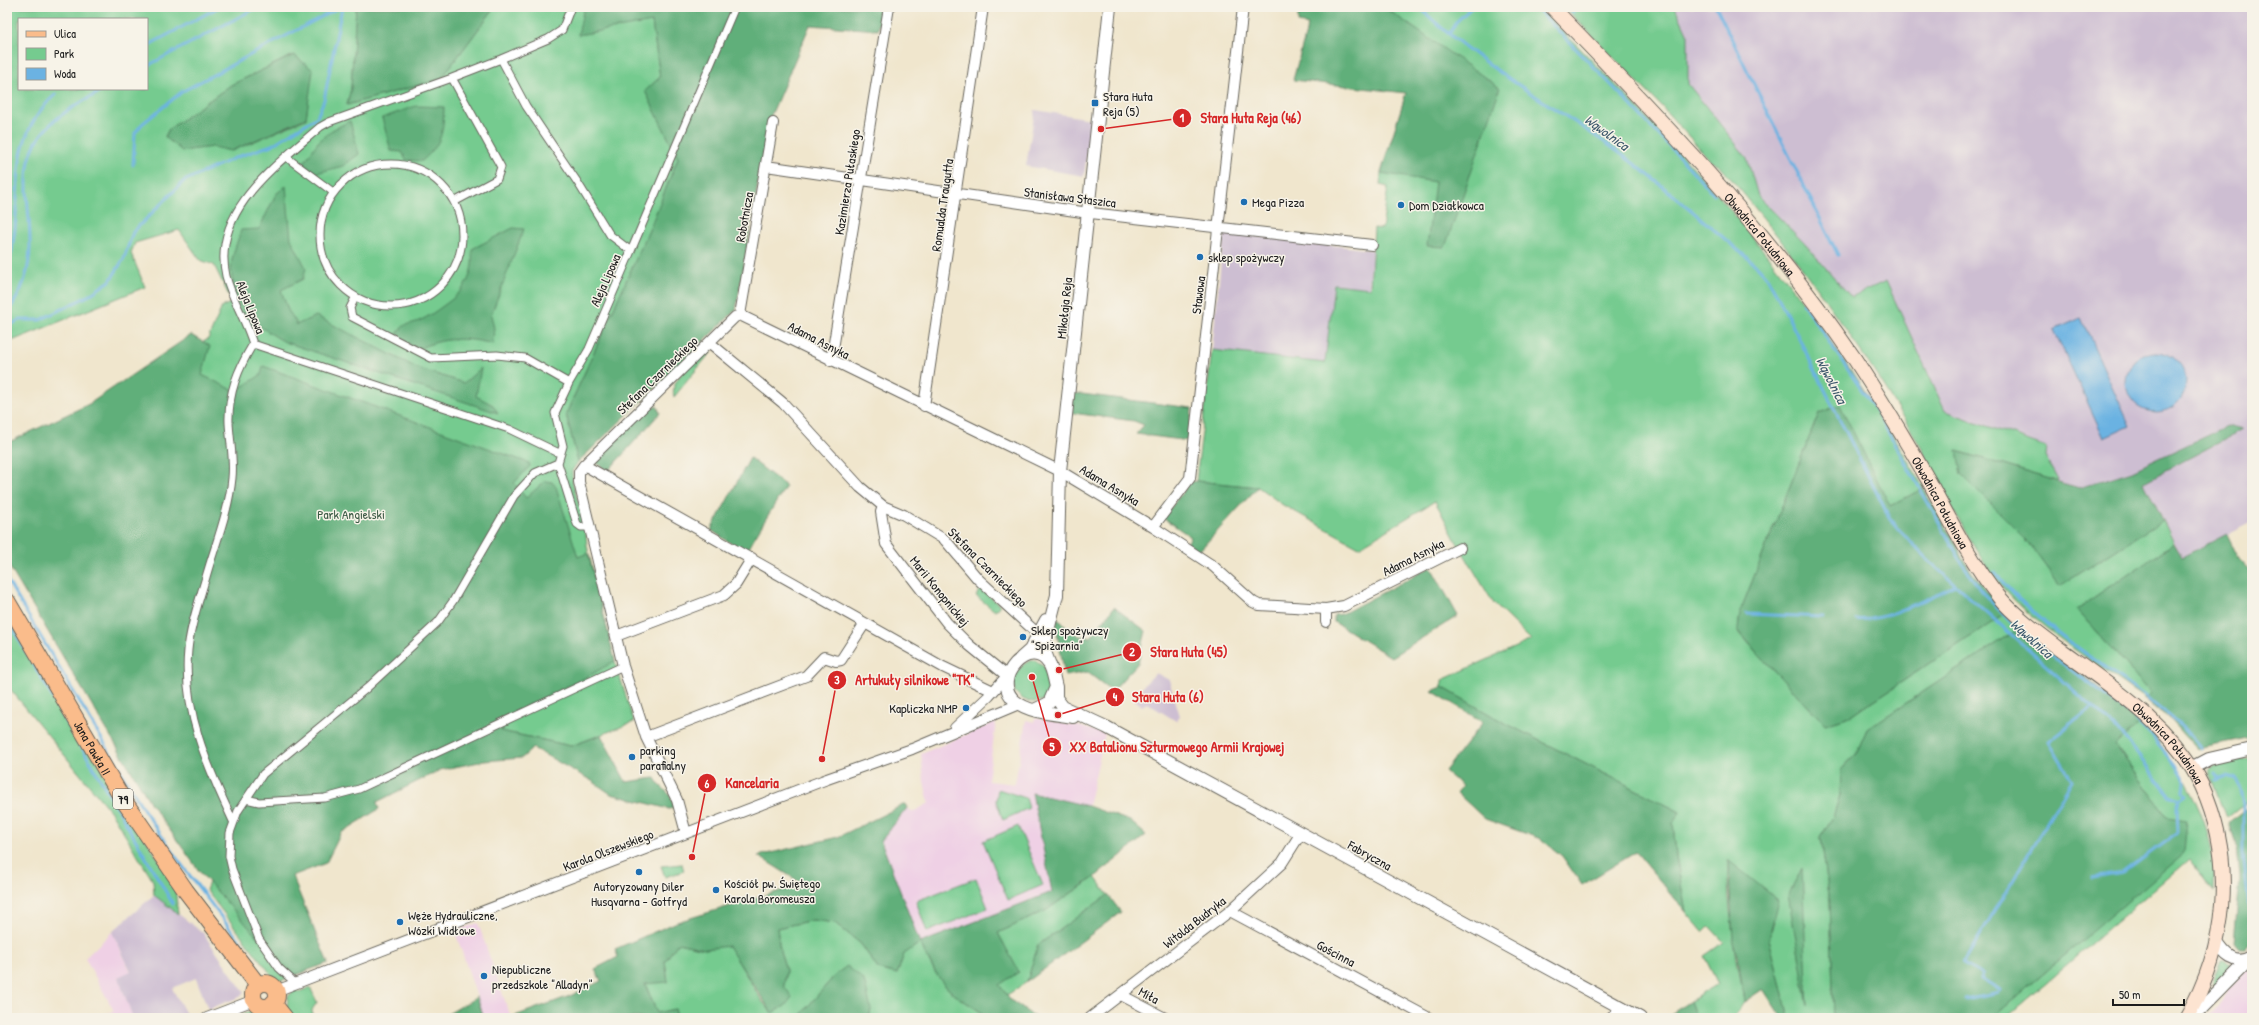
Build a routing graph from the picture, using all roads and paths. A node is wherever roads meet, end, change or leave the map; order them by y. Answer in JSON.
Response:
{"nodes":[{"id":1,"x":571,"y":7,"type":"edge"},
{"id":2,"x":735,"y":7,"type":"edge"},
{"id":3,"x":889,"y":7,"type":"edge"},
{"id":4,"x":983,"y":7,"type":"edge"},
{"id":5,"x":1110,"y":7,"type":"edge"},
{"id":6,"x":1243,"y":7,"type":"edge"},
{"id":7,"x":1552,"y":7,"type":"edge"},
{"id":8,"x":501,"y":59,"type":"junction"},
{"id":9,"x":452,"y":78,"type":"junction"},
{"id":10,"x":773,"y":123,"type":"dead end"},
{"id":11,"x":286,"y":157,"type":"junction"},
{"id":12,"x":766,"y":166,"type":"junction"},
{"id":13,"x":861,"y":179,"type":"junction"},
{"id":14,"x":333,"y":192,"type":"junction"},
{"id":15,"x":957,"y":194,"type":"junction"},
{"id":16,"x":454,"y":202,"type":"junction"},
{"id":17,"x":1088,"y":213,"type":"junction"},
{"id":18,"x":1219,"y":226,"type":"junction"},
{"id":19,"x":1372,"y":245,"type":"dead end"},
{"id":20,"x":631,"y":251,"type":"junction"},
{"id":21,"x":355,"y":298,"type":"junction"},
{"id":22,"x":740,"y":315,"type":"junction"},
{"id":23,"x":710,"y":342,"type":"junction"},
{"id":24,"x":253,"y":344,"type":"junction"},
{"id":25,"x":832,"y":361,"type":"junction"},
{"id":26,"x":569,"y":383,"type":"junction"},
{"id":27,"x":924,"y":406,"type":"junction"},
{"id":28,"x":560,"y":453,"type":"junction"},
{"id":29,"x":558,"y":463,"type":"junction"},
{"id":30,"x":584,"y":464,"type":"junction"},
{"id":31,"x":1060,"y":471,"type":"junction"},
{"id":32,"x":882,"y":506,"type":"junction"},
{"id":33,"x":1154,"y":526,"type":"junction"},
{"id":34,"x":590,"y":527,"type":"junction"},
{"id":35,"x":1460,"y":548,"type":"dead end"},
{"id":36,"x":752,"y":558,"type":"junction"},
{"id":37,"x":7,"y":601,"type":"edge"},
{"id":38,"x":1326,"y":608,"type":"junction"},
{"id":39,"x":1326,"y":622,"type":"dead end"},
{"id":40,"x":865,"y":623,"type":"junction"},
{"id":41,"x":616,"y":636,"type":"junction"},
{"id":42,"x":1042,"y":638,"type":"junction"},
{"id":43,"x":1020,"y":658,"type":"junction"},
{"id":44,"x":1050,"y":665,"type":"junction"},
{"id":45,"x":623,"y":666,"type":"junction"},
{"id":46,"x":1007,"y":676,"type":"junction"},
{"id":47,"x":1056,"y":687,"type":"junction"},
{"id":48,"x":993,"y":691,"type":"junction"},
{"id":49,"x":1019,"y":704,"type":"junction"},
{"id":50,"x":1034,"y":710,"type":"junction"},
{"id":51,"x":1085,"y":718,"type":"junction"},
{"id":52,"x":949,"y":733,"type":"junction"},
{"id":53,"x":646,"y":737,"type":"junction"},
{"id":54,"x":2252,"y":748,"type":"edge"},
{"id":55,"x":2192,"y":768,"type":"junction"},
{"id":56,"x":246,"y":799,"type":"junction"},
{"id":57,"x":233,"y":821,"type":"junction"},
{"id":58,"x":686,"y":833,"type":"junction"},
{"id":59,"x":1301,"y":833,"type":"junction"},
{"id":60,"x":1230,"y":911,"type":"junction"},
{"id":61,"x":2216,"y":941,"type":"junction"},
{"id":62,"x":2252,"y":956,"type":"edge"},
{"id":63,"x":291,"y":979,"type":"dead end"},
{"id":64,"x":256,"y":992,"type":"junction"},
{"id":65,"x":1121,"y":995,"type":"junction"},
{"id":66,"x":274,"y":997,"type":"junction"},
{"id":67,"x":1623,"y":1008,"type":"junction"},
{"id":68,"x":207,"y":1018,"type":"edge"},
{"id":69,"x":285,"y":1018,"type":"edge"},
{"id":70,"x":1090,"y":1018,"type":"edge"},
{"id":71,"x":1165,"y":1018,"type":"edge"},
{"id":72,"x":1429,"y":1018,"type":"edge"},
{"id":73,"x":1611,"y":1018,"type":"edge"},
{"id":74,"x":1640,"y":1018,"type":"edge"},
{"id":75,"x":2186,"y":1018,"type":"edge"},
{"id":76,"x":2192,"y":1018,"type":"edge"}],
"edges":[{"from":1,"to":8,"type":"street"},
{"from":2,"to":20,"type":"street"},
{"from":3,"to":13,"type":"street","name":"Kazimierza Pułaskiego"},
{"from":4,"to":15,"type":"street","name":"Romualda Traugutta"},
{"from":5,"to":17,"type":"street","name":"Mikołaja Reja"},
{"from":6,"to":18,"type":"street","name":"Stawowa"},
{"from":7,"to":55,"type":"main road","name":"Obwodnica Południowa"},
{"from":8,"to":9,"type":"street","name":"Aleja Lipowa"},
{"from":8,"to":20,"type":"street","name":"Aleja Lipowa"},
{"from":9,"to":11,"type":"street","name":"Aleja Lipowa"},
{"from":9,"to":16,"type":"street"},
{"from":10,"to":12,"type":"street","name":"Robotnicza"},
{"from":11,"to":14,"type":"street"},
{"from":11,"to":24,"type":"street","name":"Aleja Lipowa"},
{"from":12,"to":13,"type":"street","name":"Stanisława Staszica"},
{"from":12,"to":22,"type":"street","name":"Robotnicza"},
{"from":13,"to":15,"type":"street","name":"Stanisława Staszica"},
{"from":13,"to":25,"type":"street","name":"Kazimierza Pułaskiego"},
{"from":14,"to":16,"type":"street"},
{"from":14,"to":21,"type":"street"},
{"from":15,"to":17,"type":"street","name":"Stanisława Staszica"},
{"from":15,"to":27,"type":"street","name":"Romualda Traugutta"},
{"from":16,"to":21,"type":"street"},
{"from":17,"to":18,"type":"street","name":"Stanisława Staszica"},
{"from":17,"to":31,"type":"street","name":"Mikołaja Reja"},
{"from":18,"to":19,"type":"street","name":"Stanisława Staszica"},
{"from":18,"to":33,"type":"street","name":"Stawowa"},
{"from":20,"to":26,"type":"street","name":"Aleja Lipowa"},
{"from":21,"to":26,"type":"street"},
{"from":22,"to":23,"type":"street"},
{"from":22,"to":25,"type":"street","name":"Adama Asnyka"},
{"from":23,"to":30,"type":"street","name":"Stefana Czarnieckiego"},
{"from":23,"to":32,"type":"street","name":"Stefana Czarnieckiego"},
{"from":24,"to":28,"type":"street","name":"Aleja Lipowa"},
{"from":24,"to":57,"type":"street"},
{"from":25,"to":27,"type":"street","name":"Adama Asnyka"},
{"from":26,"to":28,"type":"street","name":"Aleja Lipowa"},
{"from":27,"to":31,"type":"street","name":"Adama Asnyka"},
{"from":28,"to":29,"type":"street","name":"Aleja Lipowa"},
{"from":29,"to":34,"type":"street"},
{"from":29,"to":56,"type":"street"},
{"from":30,"to":34,"type":"street"},
{"from":30,"to":36,"type":"street"},
{"from":31,"to":33,"type":"street","name":"Adama Asnyka"},
{"from":31,"to":42,"type":"street","name":"Mikołaja Reja"},
{"from":32,"to":42,"type":"street","name":"Stefana Czarnieckiego"},
{"from":32,"to":46,"type":"street","name":"Marii Konopnickiej"},
{"from":33,"to":38,"type":"street","name":"Adama Asnyka"},
{"from":34,"to":41,"type":"street"},
{"from":35,"to":38,"type":"street","name":"Adama Asnyka"},
{"from":36,"to":40,"type":"street"},
{"from":36,"to":41,"type":"street"},
{"from":37,"to":64,"type":"main road","name":"Jana Pawła II","number":"79"},
{"from":38,"to":39,"type":"street"},
{"from":40,"to":48,"type":"street"},
{"from":40,"to":53,"type":"street"},
{"from":41,"to":45,"type":"street"},
{"from":42,"to":43,"type":"street"},
{"from":42,"to":44,"type":"street"},
{"from":43,"to":44,"type":"street"},
{"from":43,"to":46,"type":"street"},
{"from":44,"to":47,"type":"street"},
{"from":45,"to":53,"type":"street"},
{"from":45,"to":56,"type":"street"},
{"from":46,"to":48,"type":"street","name":"Karola Olszewskiego"},
{"from":46,"to":49,"type":"street"},
{"from":47,"to":50,"type":"street"},
{"from":47,"to":51,"type":"street","name":"Fabryczna"},
{"from":48,"to":52,"type":"street","name":"Karola Olszewskiego"},
{"from":49,"to":50,"type":"street"},
{"from":49,"to":52,"type":"street","name":"Karola Olszewskiego"},
{"from":50,"to":51,"type":"street","name":"Fabryczna"},
{"from":51,"to":59,"type":"street","name":"Fabryczna"},
{"from":52,"to":58,"type":"street","name":"Karola Olszewskiego"},
{"from":53,"to":58,"type":"street"},
{"from":54,"to":55,"type":"street"},
{"from":55,"to":61,"type":"main road","name":"Obwodnica Południowa"},
{"from":56,"to":57,"type":"street"},
{"from":57,"to":63,"type":"street"},
{"from":58,"to":66,"type":"street","name":"Karola Olszewskiego"},
{"from":59,"to":60,"type":"street","name":"Witolda Budryka"},
{"from":59,"to":67,"type":"street","name":"Fabryczna"},
{"from":60,"to":65,"type":"street","name":"Witolda Budryka"},
{"from":60,"to":72,"type":"street","name":"Gościnna"},
{"from":61,"to":62,"type":"street"},
{"from":61,"to":75,"type":"main road","name":"Obwodnica Południowa"},
{"from":62,"to":76,"type":"street"},
{"from":64,"to":66,"type":"main road"},
{"from":64,"to":68,"type":"street"},
{"from":65,"to":70,"type":"street","name":"Witolda Budryka"},
{"from":65,"to":71,"type":"street","name":"Miła"},
{"from":66,"to":69,"type":"main road"},
{"from":67,"to":73,"type":"street"},
{"from":67,"to":74,"type":"street","name":"Fabryczna"}]}
